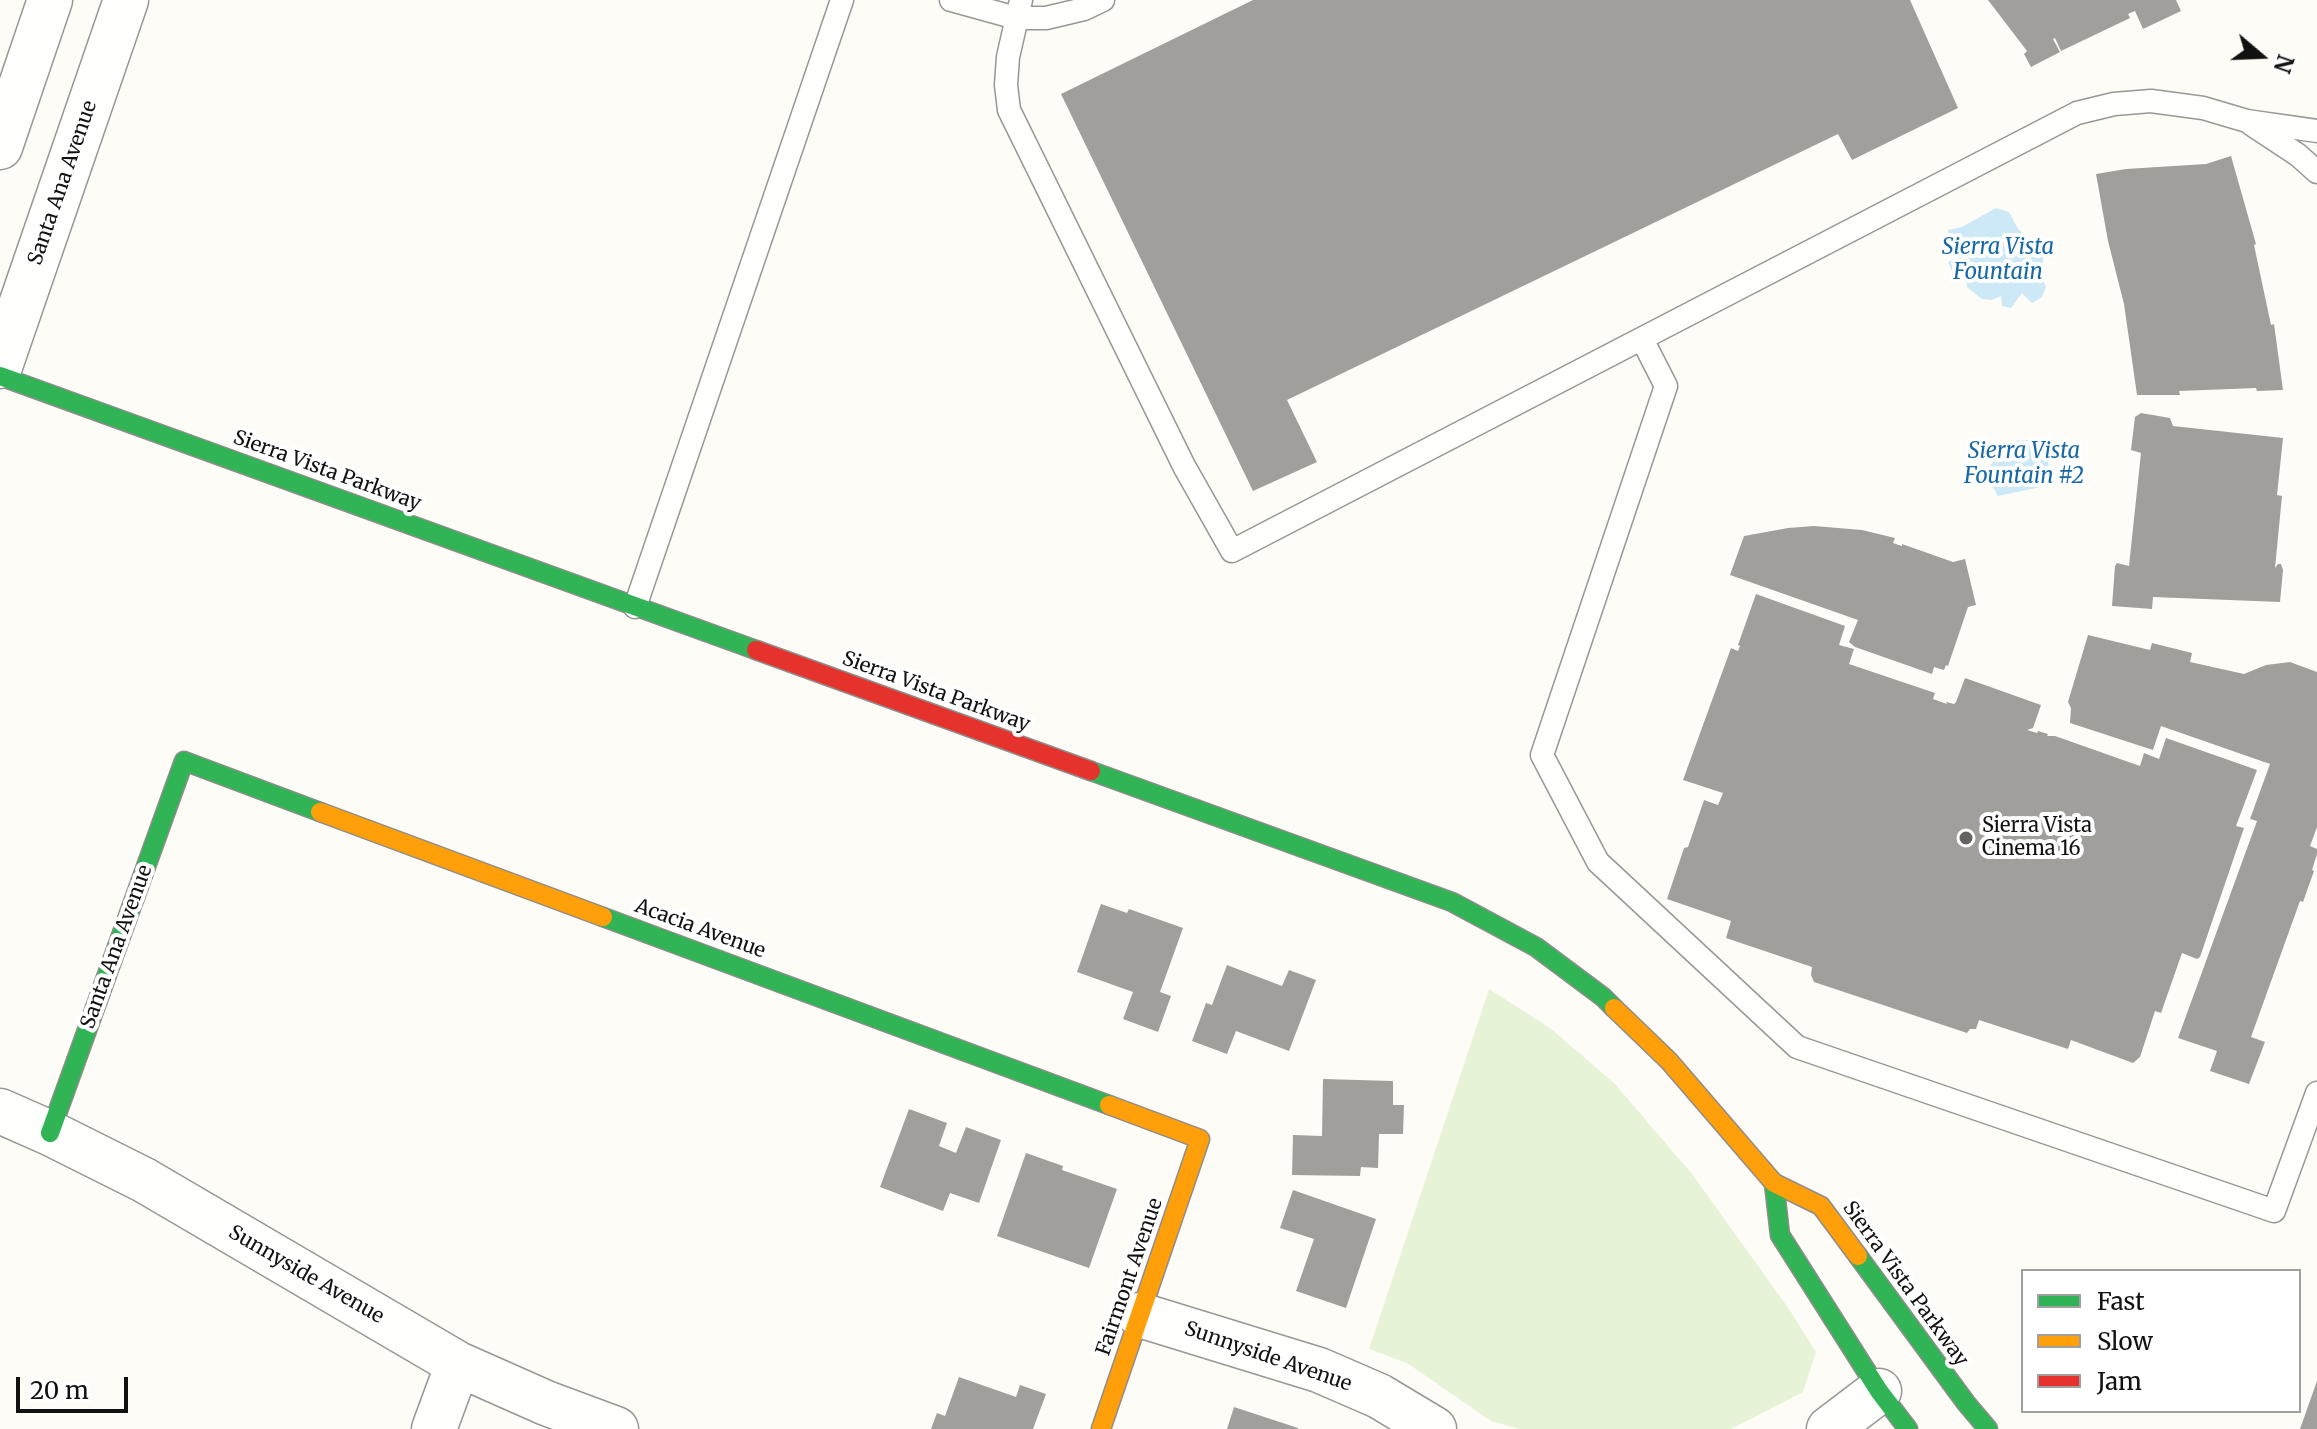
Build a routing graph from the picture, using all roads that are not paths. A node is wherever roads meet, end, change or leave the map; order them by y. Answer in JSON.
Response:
{"nodes":[{"id":1,"x":50,"y":0,"type":"edge"},
{"id":2,"x":126,"y":0,"type":"edge"},
{"id":3,"x":842,"y":0,"type":"edge"},
{"id":4,"x":951,"y":0,"type":"edge"},
{"id":5,"x":1103,"y":0,"type":"edge"},
{"id":6,"x":1019,"y":9,"type":"edge"},
{"id":7,"x":2247,"y":121,"type":"junction"},
{"id":8,"x":2317,"y":131,"type":"edge"},
{"id":9,"x":0,"y":147,"type":"edge"},
{"id":10,"x":2317,"y":172,"type":"edge"},
{"id":11,"x":1642,"y":339,"type":"junction"},
{"id":12,"x":0,"y":366,"type":"edge"},
{"id":13,"x":0,"y":376,"type":"edge"},
{"id":14,"x":635,"y":607,"type":"junction"},
{"id":15,"x":184,"y":761,"type":"joint"},
{"id":16,"x":2317,"y":1093,"type":"edge"},
{"id":17,"x":0,"y":1111,"type":"edge"},
{"id":18,"x":50,"y":1133,"type":"junction"},
{"id":19,"x":1200,"y":1139,"type":"joint"},
{"id":20,"x":1774,"y":1183,"type":"junction"},
{"id":21,"x":1140,"y":1315,"type":"junction"},
{"id":22,"x":458,"y":1364,"type":"junction"},
{"id":23,"x":1889,"y":1391,"type":"junction"},
{"id":24,"x":434,"y":1429,"type":"edge"},
{"id":25,"x":616,"y":1429,"type":"edge"},
{"id":26,"x":1101,"y":1429,"type":"edge"},
{"id":27,"x":1434,"y":1429,"type":"edge"},
{"id":28,"x":1829,"y":1429,"type":"edge"},
{"id":29,"x":1908,"y":1429,"type":"edge"},
{"id":30,"x":1988,"y":1429,"type":"edge"}],
"edges":[{"from":1,"to":9,"type":"street"},
{"from":2,"to":12,"type":"street","name":"Santa Ana Avenue"},
{"from":3,"to":14,"type":"lane"},
{"from":4,"to":6,"type":"lane"},
{"from":5,"to":6,"type":"lane"},
{"from":6,"to":11,"type":"lane"},
{"from":7,"to":8,"type":"lane"},
{"from":7,"to":10,"type":"lane"},
{"from":7,"to":11,"type":"lane"},
{"from":11,"to":16,"type":"lane"},
{"from":13,"to":14,"type":"main road","name":"Sierra Vista Parkway"},
{"from":14,"to":20,"type":"main road","name":"Sierra Vista Parkway"},
{"from":15,"to":18,"type":"main road","name":"Santa Ana Avenue"},
{"from":15,"to":19,"type":"main road","name":"Acacia Avenue"},
{"from":17,"to":18,"type":"street","name":"Sunnyside Avenue"},
{"from":18,"to":22,"type":"street","name":"Sunnyside Avenue"},
{"from":19,"to":21,"type":"main road","name":"Fairmont Avenue"},
{"from":20,"to":23,"type":"main road"},
{"from":20,"to":30,"type":"main road","name":"Sierra Vista Parkway"},
{"from":21,"to":26,"type":"main road","name":"Fairmont Avenue"},
{"from":21,"to":27,"type":"street","name":"Sunnyside Avenue"},
{"from":22,"to":24,"type":"street"},
{"from":22,"to":25,"type":"street","name":"Sunnyside Avenue"},
{"from":23,"to":28,"type":"street"},
{"from":23,"to":29,"type":"main road"}]}
